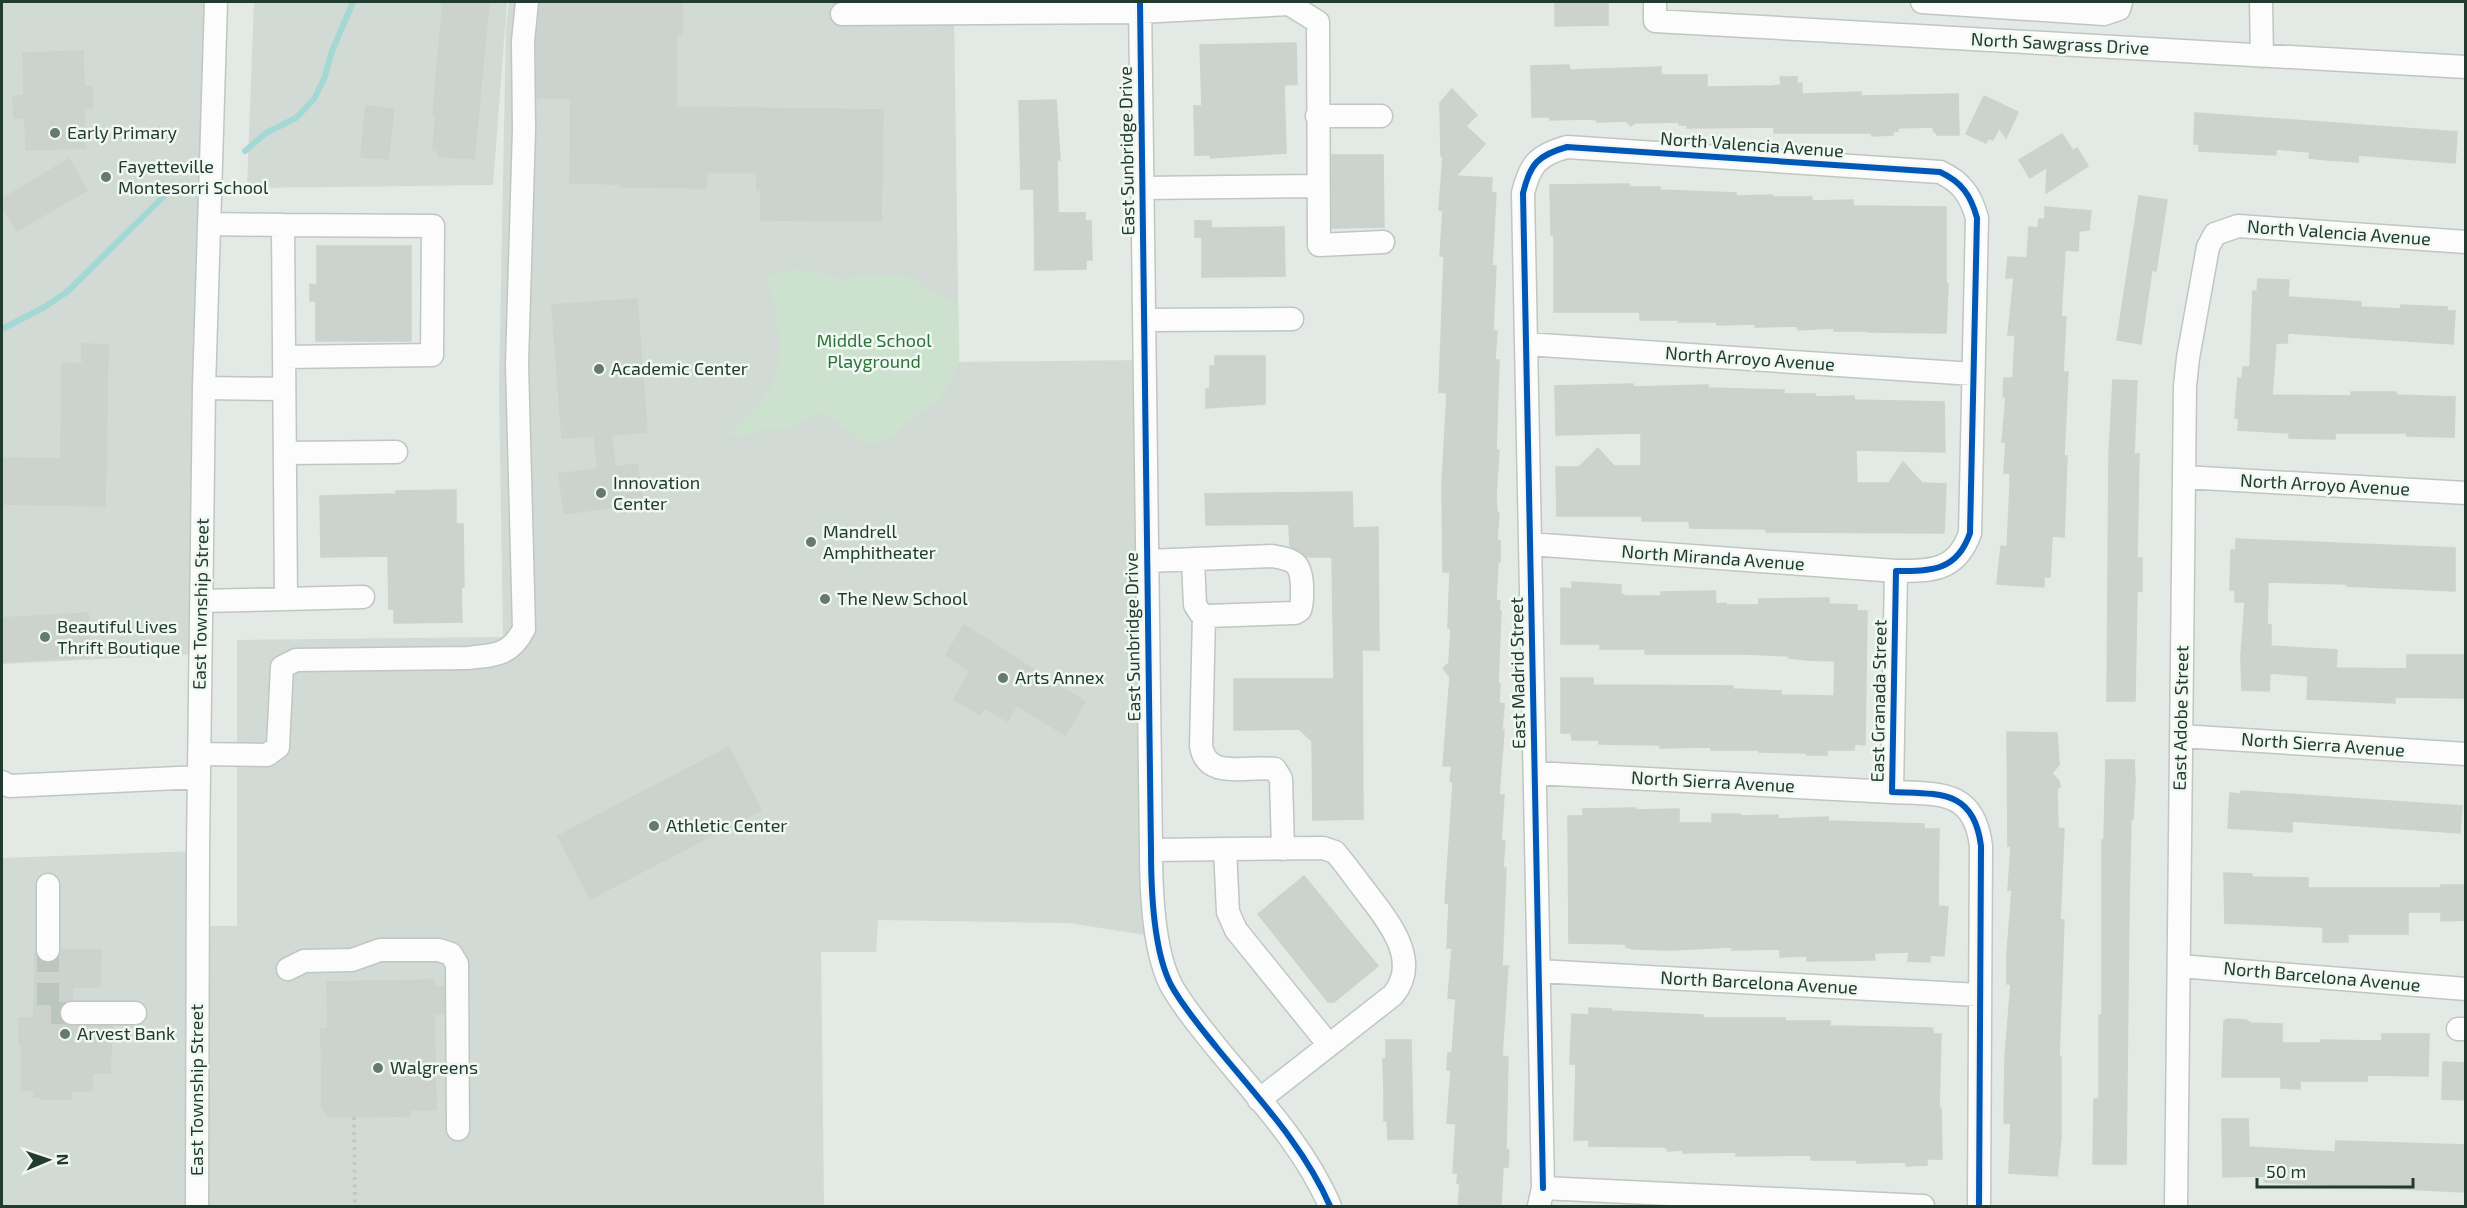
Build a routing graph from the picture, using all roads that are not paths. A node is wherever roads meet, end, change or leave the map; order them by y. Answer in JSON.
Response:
{"nodes":[{"id":1,"x":216,"y":2,"type":"edge"},
{"id":2,"x":527,"y":2,"type":"edge"},
{"id":3,"x":1922,"y":2,"type":"edge"},
{"id":4,"x":2121,"y":2,"type":"edge"},
{"id":5,"x":2261,"y":2,"type":"edge"},
{"id":6,"x":1289,"y":3,"type":"edge"},
{"id":7,"x":918,"y":7,"type":"edge"},
{"id":8,"x":1140,"y":7,"type":"edge"},
{"id":9,"x":1655,"y":11,"type":"edge"},
{"id":10,"x":842,"y":14,"type":"dead end"},
{"id":11,"x":2262,"y":56,"type":"junction"},
{"id":12,"x":2466,"y":67,"type":"edge"},
{"id":13,"x":1317,"y":116,"type":"junction"},
{"id":14,"x":1381,"y":116,"type":"dead end"},
{"id":15,"x":1536,"y":161,"type":"joint"},
{"id":16,"x":1318,"y":186,"type":"junction"},
{"id":17,"x":1142,"y":188,"type":"junction"},
{"id":18,"x":209,"y":224,"type":"junction"},
{"id":19,"x":283,"y":225,"type":"junction"},
{"id":20,"x":2215,"y":234,"type":"joint"},
{"id":21,"x":2466,"y":242,"type":"edge"},
{"id":22,"x":1383,"y":243,"type":"dead end"},
{"id":23,"x":1292,"y":319,"type":"dead end"},
{"id":24,"x":1144,"y":320,"type":"junction"},
{"id":25,"x":1526,"y":344,"type":"junction"},
{"id":26,"x":284,"y":357,"type":"junction"},
{"id":27,"x":1974,"y":374,"type":"junction"},
{"id":28,"x":204,"y":388,"type":"junction"},
{"id":29,"x":284,"y":389,"type":"junction"},
{"id":30,"x":396,"y":452,"type":"dead end"},
{"id":31,"x":285,"y":453,"type":"junction"},
{"id":32,"x":2184,"y":477,"type":"junction"},
{"id":33,"x":2466,"y":493,"type":"edge"},
{"id":34,"x":1530,"y":544,"type":"junction"},
{"id":35,"x":1193,"y":560,"type":"junction"},
{"id":36,"x":1147,"y":561,"type":"junction"},
{"id":37,"x":1896,"y":571,"type":"junction"},
{"id":38,"x":363,"y":597,"type":"dead end"},
{"id":39,"x":286,"y":599,"type":"junction"},
{"id":40,"x":201,"y":601,"type":"junction"},
{"id":41,"x":1204,"y":615,"type":"junction"},
{"id":42,"x":2181,"y":736,"type":"junction"},
{"id":43,"x":199,"y":754,"type":"junction"},
{"id":44,"x":2466,"y":754,"type":"edge"},
{"id":45,"x":1535,"y":773,"type":"junction"},
{"id":46,"x":199,"y":777,"type":"junction"},
{"id":47,"x":2,"y":782,"type":"edge"},
{"id":48,"x":1892,"y":792,"type":"junction"},
{"id":49,"x":1225,"y":849,"type":"junction"},
{"id":50,"x":1283,"y":849,"type":"junction"},
{"id":51,"x":1150,"y":850,"type":"junction"},
{"id":52,"x":48,"y":885,"type":"dead end"},
{"id":53,"x":48,"y":950,"type":"tunnel mouth"},
{"id":54,"x":2179,"y":966,"type":"junction"},
{"id":55,"x":288,"y":969,"type":"dead end"},
{"id":56,"x":1539,"y":971,"type":"junction"},
{"id":57,"x":2466,"y":989,"type":"edge"},
{"id":58,"x":1979,"y":995,"type":"junction"},
{"id":59,"x":72,"y":1013,"type":"tunnel mouth"},
{"id":60,"x":135,"y":1013,"type":"dead end"},
{"id":61,"x":1329,"y":1045,"type":"junction"},
{"id":62,"x":1259,"y":1100,"type":"junction"},
{"id":63,"x":458,"y":1129,"type":"dead end"},
{"id":64,"x":1541,"y":1197,"type":"edge"},
{"id":65,"x":197,"y":1206,"type":"edge"},
{"id":66,"x":1330,"y":1206,"type":"edge"},
{"id":67,"x":1923,"y":1206,"type":"edge"},
{"id":68,"x":1979,"y":1206,"type":"edge"},
{"id":69,"x":2176,"y":1206,"type":"edge"}],
"edges":[{"from":1,"to":18,"type":"street","name":"East Township Street"},
{"from":2,"to":43,"type":"street"},
{"from":3,"to":4,"type":"street"},
{"from":5,"to":11,"type":"street"},
{"from":6,"to":8,"type":"street"},
{"from":6,"to":13,"type":"street"},
{"from":7,"to":8,"type":"street"},
{"from":7,"to":10,"type":"street"},
{"from":8,"to":17,"type":"street","name":"East Sunbridge Drive"},
{"from":9,"to":11,"type":"street","name":"North Sawgrass Drive"},
{"from":11,"to":12,"type":"street","name":"North Sawgrass Drive"},
{"from":13,"to":14,"type":"street"},
{"from":13,"to":16,"type":"street"},
{"from":15,"to":25,"type":"street","name":"East Madrid Street"},
{"from":15,"to":27,"type":"street","name":"North Valencia Avenue"},
{"from":16,"to":17,"type":"street"},
{"from":16,"to":22,"type":"street"},
{"from":17,"to":24,"type":"street","name":"East Sunbridge Drive"},
{"from":18,"to":19,"type":"street"},
{"from":18,"to":28,"type":"street","name":"East Township Street"},
{"from":19,"to":26,"type":"street"},
{"from":19,"to":26,"type":"street"},
{"from":20,"to":21,"type":"street","name":"North Valencia Avenue"},
{"from":20,"to":32,"type":"street","name":"East Adobe Street"},
{"from":23,"to":24,"type":"street"},
{"from":24,"to":36,"type":"street","name":"East Sunbridge Drive"},
{"from":25,"to":27,"type":"street","name":"North Arroyo Avenue"},
{"from":25,"to":34,"type":"street","name":"East Madrid Street"},
{"from":26,"to":29,"type":"street"},
{"from":27,"to":37,"type":"street"},
{"from":28,"to":29,"type":"street"},
{"from":28,"to":40,"type":"street","name":"East Township Street"},
{"from":29,"to":31,"type":"street"},
{"from":30,"to":31,"type":"street"},
{"from":31,"to":39,"type":"street"},
{"from":32,"to":33,"type":"street","name":"North Arroyo Avenue"},
{"from":32,"to":42,"type":"street","name":"East Adobe Street"},
{"from":34,"to":37,"type":"street","name":"North Miranda Avenue"},
{"from":34,"to":45,"type":"street","name":"East Madrid Street"},
{"from":35,"to":36,"type":"street"},
{"from":35,"to":41,"type":"street"},
{"from":35,"to":41,"type":"street"},
{"from":36,"to":51,"type":"street","name":"East Sunbridge Drive"},
{"from":37,"to":48,"type":"street","name":"East Granada Street"},
{"from":38,"to":39,"type":"street"},
{"from":39,"to":40,"type":"street"},
{"from":40,"to":43,"type":"street","name":"East Township Street"},
{"from":41,"to":50,"type":"street"},
{"from":42,"to":44,"type":"street","name":"North Sierra Avenue"},
{"from":42,"to":54,"type":"street","name":"East Adobe Street"},
{"from":43,"to":46,"type":"street","name":"East Township Street"},
{"from":45,"to":48,"type":"street","name":"North Sierra Avenue"},
{"from":45,"to":56,"type":"street","name":"East Madrid Street"},
{"from":46,"to":47,"type":"street"},
{"from":46,"to":65,"type":"street","name":"East Township Street"},
{"from":48,"to":58,"type":"street","name":"East Granada Street"},
{"from":49,"to":50,"type":"street"},
{"from":49,"to":51,"type":"street"},
{"from":49,"to":61,"type":"street"},
{"from":50,"to":61,"type":"street"},
{"from":51,"to":62,"type":"street","name":"East Sunbridge Drive"},
{"from":52,"to":53,"type":"street"},
{"from":54,"to":57,"type":"street","name":"North Barcelona Avenue"},
{"from":54,"to":69,"type":"street","name":"East Adobe Street"},
{"from":55,"to":63,"type":"street"},
{"from":56,"to":58,"type":"street","name":"North Barcelona Avenue"},
{"from":56,"to":64,"type":"street","name":"East Madrid Street"},
{"from":58,"to":68,"type":"street","name":"East Granada Street"},
{"from":59,"to":60,"type":"street"},
{"from":61,"to":62,"type":"street"},
{"from":62,"to":66,"type":"street","name":"East Sunbridge Drive"},
{"from":64,"to":67,"type":"street"}]}
